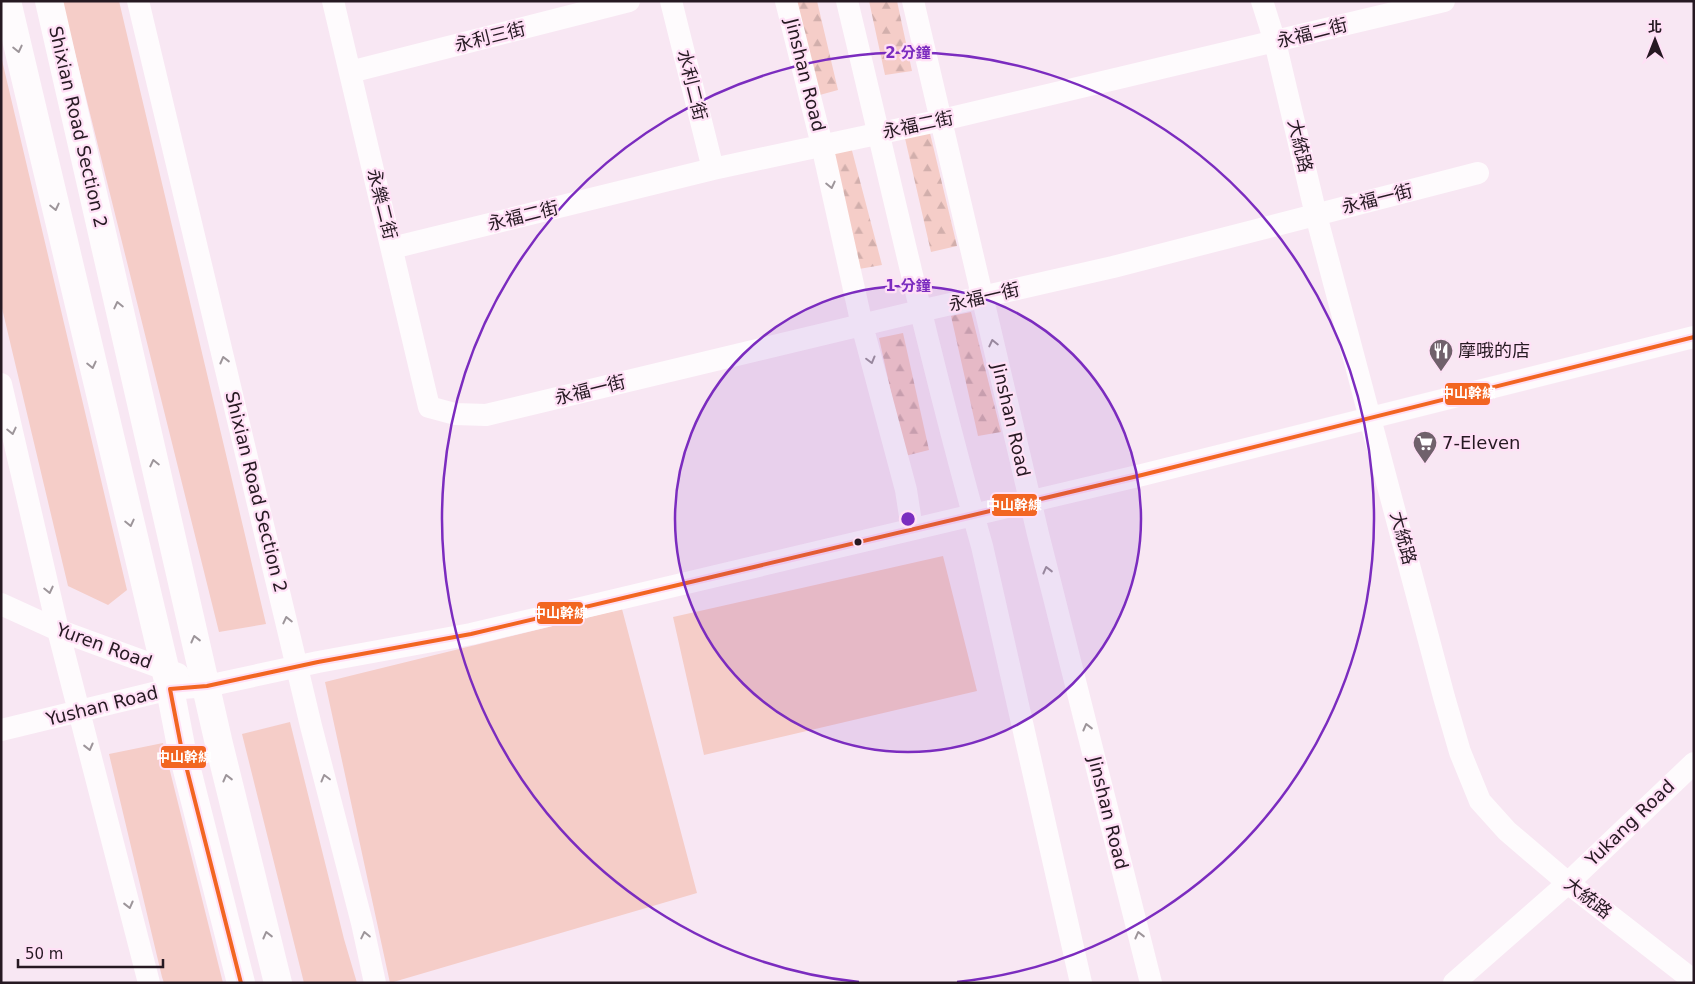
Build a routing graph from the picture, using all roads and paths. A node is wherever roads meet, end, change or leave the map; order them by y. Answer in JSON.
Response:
{"nodes":[{"id":1,"x":7,"y":1,"type":"edge"},
{"id":2,"x":49,"y":1,"type":"edge"},
{"id":3,"x":138,"y":1,"type":"edge"},
{"id":4,"x":333,"y":1,"type":"edge"},
{"id":5,"x":629,"y":1,"type":"edge"},
{"id":6,"x":671,"y":1,"type":"edge"},
{"id":7,"x":786,"y":1,"type":"edge"},
{"id":8,"x":847,"y":1,"type":"edge"},
{"id":9,"x":914,"y":1,"type":"edge"},
{"id":10,"x":1262,"y":1,"type":"edge"},
{"id":11,"x":1444,"y":1,"type":"edge"},
{"id":12,"x":1275,"y":42,"type":"junction"},
{"id":13,"x":350,"y":72,"type":"junction"},
{"id":14,"x":942,"y":120,"type":"junction"},
{"id":15,"x":879,"y":133,"type":"junction"},
{"id":16,"x":822,"y":145,"type":"junction"},
{"id":17,"x":713,"y":168,"type":"junction"},
{"id":18,"x":1478,"y":173,"type":"dead end"},
{"id":19,"x":1316,"y":215,"type":"junction"},
{"id":20,"x":392,"y":248,"type":"junction"},
{"id":21,"x":982,"y":298,"type":"junction"},
{"id":22,"x":920,"y":311,"type":"junction"},
{"id":23,"x":862,"y":325,"type":"junction"},
{"id":24,"x":1694,"y":337,"type":"edge"},
{"id":25,"x":1,"y":384,"type":"edge"},
{"id":26,"x":429,"y":408,"type":"joint"},
{"id":27,"x":1369,"y":418,"type":"junction"},
{"id":28,"x":1030,"y":501,"type":"junction"},
{"id":29,"x":973,"y":515,"type":"junction"},
{"id":30,"x":912,"y":529,"type":"junction"},
{"id":31,"x":1,"y":604,"type":"edge"},
{"id":32,"x":58,"y":630,"type":"junction"},
{"id":33,"x":297,"y":667,"type":"junction"},
{"id":34,"x":167,"y":679,"type":"junction"},
{"id":35,"x":207,"y":686,"type":"junction"},
{"id":36,"x":80,"y":711,"type":"junction"},
{"id":37,"x":1,"y":730,"type":"edge"},
{"id":38,"x":1694,"y":763,"type":"edge"},
{"id":39,"x":1568,"y":882,"type":"junction"},
{"id":40,"x":1694,"y":981,"type":"edge"},
{"id":41,"x":149,"y":983,"type":"edge"},
{"id":42,"x":241,"y":983,"type":"edge"},
{"id":43,"x":278,"y":983,"type":"edge"},
{"id":44,"x":375,"y":983,"type":"edge"},
{"id":45,"x":1081,"y":983,"type":"edge"},
{"id":46,"x":1152,"y":983,"type":"edge"},
{"id":47,"x":1454,"y":983,"type":"edge"}],
"edges":[{"from":1,"to":34,"type":"main road","one_way":true},
{"from":35,"to":2,"type":"main road","name":"Shixian Road Section 2","one_way":true},
{"from":33,"to":3,"type":"street","name":"Shixian Road Section 2","one_way":true},
{"from":4,"to":13,"type":"street","name":"永樂二街"},
{"from":5,"to":13,"type":"street","name":"永利三街"},
{"from":6,"to":17,"type":"street","name":"水利二街"},
{"from":7,"to":16,"type":"street","name":"Jinshan Road"},
{"from":8,"to":15,"type":"street"},
{"from":9,"to":14,"type":"street","name":"Jinshan Road"},
{"from":10,"to":12,"type":"street","name":"大統路"},
{"from":11,"to":12,"type":"street","name":"永福二街"},
{"from":12,"to":14,"type":"street","name":"永福二街"},
{"from":12,"to":19,"type":"street","name":"大統路"},
{"from":13,"to":20,"type":"street","name":"永樂二街"},
{"from":14,"to":15,"type":"street","name":"永福二街"},
{"from":14,"to":21,"type":"street","name":"Jinshan Road"},
{"from":15,"to":16,"type":"street","name":"永福二街"},
{"from":15,"to":22,"type":"street"},
{"from":16,"to":17,"type":"street","name":"永福二街"},
{"from":16,"to":23,"type":"street","name":"Jinshan Road","one_way":true},
{"from":17,"to":20,"type":"street","name":"永福二街"},
{"from":18,"to":19,"type":"street","name":"永福一街"},
{"from":19,"to":21,"type":"street","name":"永福一街"},
{"from":19,"to":27,"type":"street","name":"大統路"},
{"from":20,"to":26,"type":"street","name":"永樂二街"},
{"from":21,"to":22,"type":"street","name":"永福一街"},
{"from":28,"to":21,"type":"street","name":"Jinshan Road","one_way":true},
{"from":22,"to":23,"type":"street","name":"永福一街"},
{"from":22,"to":29,"type":"street"},
{"from":23,"to":26,"type":"street","name":"永福一街"},
{"from":23,"to":30,"type":"street","name":"Jinshan Road","one_way":true},
{"from":24,"to":27,"type":"street"},
{"from":25,"to":32,"type":"street","one_way":true},
{"from":27,"to":28,"type":"street"},
{"from":27,"to":39,"type":"street","name":"大統路"},
{"from":28,"to":29,"type":"street"},
{"from":46,"to":28,"type":"street","name":"Jinshan Road","one_way":true},
{"from":29,"to":30,"type":"street"},
{"from":29,"to":45,"type":"street"},
{"from":30,"to":33,"type":"street"},
{"from":31,"to":32,"type":"street","name":"Yuren Road"},
{"from":32,"to":34,"type":"street","name":"Yuren Road"},
{"from":32,"to":36,"type":"street"},
{"from":33,"to":35,"type":"street"},
{"from":44,"to":33,"type":"street","name":"Shixian Road Section 2","one_way":true},
{"from":34,"to":35,"type":"street","name":"Yuren Road"},
{"from":34,"to":36,"type":"street","name":"Yushan Road"},
{"from":34,"to":42,"type":"main road"},
{"from":43,"to":35,"type":"main road","name":"Shixian Road Section 2","one_way":true},
{"from":36,"to":37,"type":"street","name":"Yushan Road"},
{"from":36,"to":41,"type":"street","one_way":true},
{"from":38,"to":39,"type":"street","name":"Yukang Road"},
{"from":39,"to":40,"type":"street","name":"大統路"},
{"from":39,"to":47,"type":"street","name":"Yukang Road"}]}
